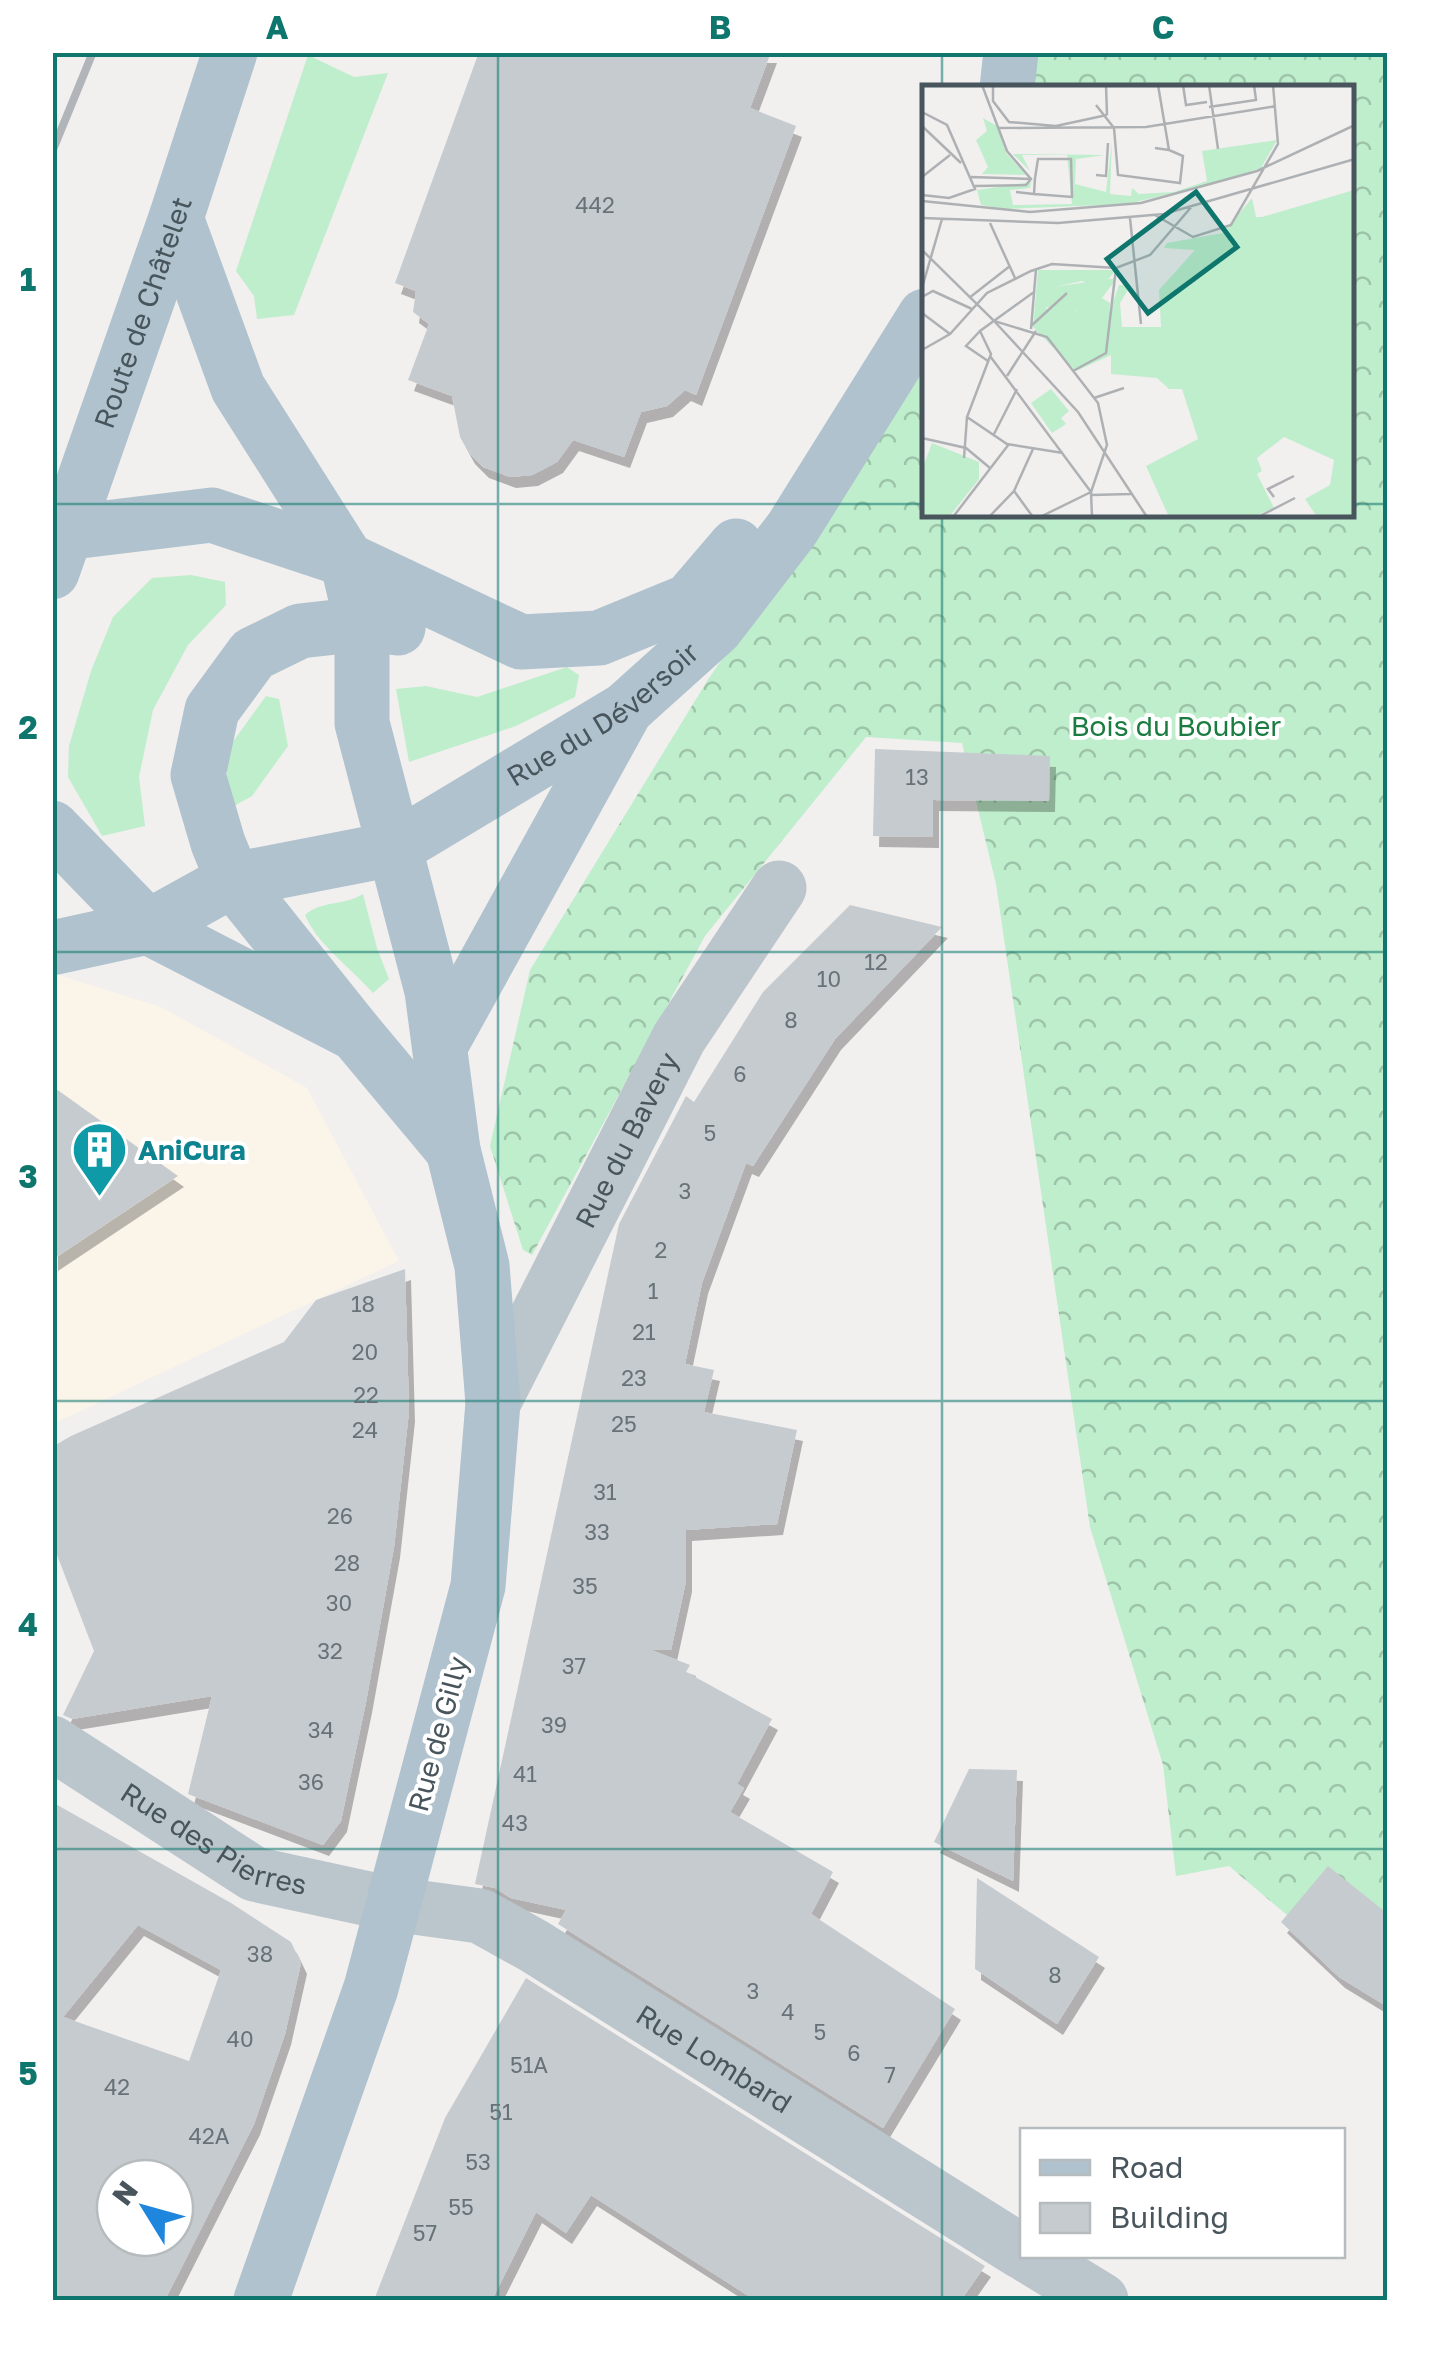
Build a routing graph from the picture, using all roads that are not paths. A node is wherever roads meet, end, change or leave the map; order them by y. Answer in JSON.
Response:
{"nodes":[{"id":1,"x":230,"y":52,"type":"edge"},
{"id":2,"x":1011,"y":52,"type":"edge"},
{"id":3,"x":1007,"y":85,"type":"edge"},
{"id":4,"x":176,"y":218,"type":"junction"},
{"id":5,"x":922,"y":322,"type":"edge"},
{"id":6,"x":922,"y":323,"type":"edge"},
{"id":7,"x":58,"y":553,"type":"edge"},
{"id":8,"x":347,"y":560,"type":"junction"},
{"id":9,"x":362,"y":624,"type":"junction"},
{"id":10,"x":520,"y":642,"type":"junction"},
{"id":11,"x":626,"y":709,"type":"junction"},
{"id":12,"x":52,"y":828,"type":"edge"},
{"id":13,"x":393,"y":848,"type":"junction"},
{"id":14,"x":233,"y":880,"type":"junction"},
{"id":15,"x":779,"y":888,"type":"dead end"},
{"id":16,"x":148,"y":927,"type":"junction"},
{"id":17,"x":52,"y":948,"type":"edge"},
{"id":18,"x":356,"y":1034,"type":"junction"},
{"id":19,"x":440,"y":1046,"type":"junction"},
{"id":20,"x":453,"y":1150,"type":"junction"},
{"id":21,"x":493,"y":1403,"type":"junction"},
{"id":22,"x":52,"y":1743,"type":"edge"},
{"id":23,"x":392,"y":1904,"type":"junction"},
{"id":24,"x":1020,"y":2250,"type":"edge"},
{"id":25,"x":1033,"y":2258,"type":"edge"},
{"id":26,"x":260,"y":2300,"type":"edge"},
{"id":27,"x":1101,"y":2300,"type":"edge"}],
"edges":[{"from":1,"to":4,"type":"main road","name":"Route de Châtelet"},
{"from":2,"to":3,"type":"main road"},
{"from":4,"to":7,"type":"main road","name":"Route de Châtelet"},
{"from":4,"to":8,"type":"main road"},
{"from":5,"to":10,"type":"main road","name":"Rue du Déversoir"},
{"from":6,"to":11,"type":"main road","name":"Rue du Déversoir"},
{"from":7,"to":8,"type":"main road","name":"Rue du Déversoir"},
{"from":8,"to":9,"type":"main road","name":"Rue de Gilly"},
{"from":8,"to":10,"type":"main road","name":"Rue du Déversoir"},
{"from":9,"to":10,"type":"main road"},
{"from":9,"to":13,"type":"main road","name":"Rue de Gilly"},
{"from":9,"to":14,"type":"main road"},
{"from":11,"to":13,"type":"main road","name":"Rue du Déversoir"},
{"from":11,"to":19,"type":"main road"},
{"from":12,"to":16,"type":"main road"},
{"from":13,"to":14,"type":"main road","name":"Rue du Déversoir"},
{"from":13,"to":19,"type":"main road","name":"Rue de Gilly"},
{"from":14,"to":16,"type":"main road","name":"Rue du Déversoir"},
{"from":14,"to":18,"type":"main road"},
{"from":15,"to":21,"type":"street","name":"Rue du Bavery"},
{"from":16,"to":17,"type":"main road","name":"Rue du Déversoir"},
{"from":16,"to":18,"type":"main road"},
{"from":18,"to":20,"type":"main road"},
{"from":19,"to":20,"type":"main road","name":"Rue de Gilly"},
{"from":20,"to":21,"type":"main road","name":"Rue de Gilly"},
{"from":21,"to":23,"type":"main road","name":"Rue de Gilly"},
{"from":22,"to":23,"type":"street","name":"Rue des Pierres"},
{"from":23,"to":24,"type":"street","name":"Rue Lombard"},
{"from":23,"to":26,"type":"main road","name":"Rue de Gilly"},
{"from":25,"to":27,"type":"street","name":"Rue Lombard"}]}
